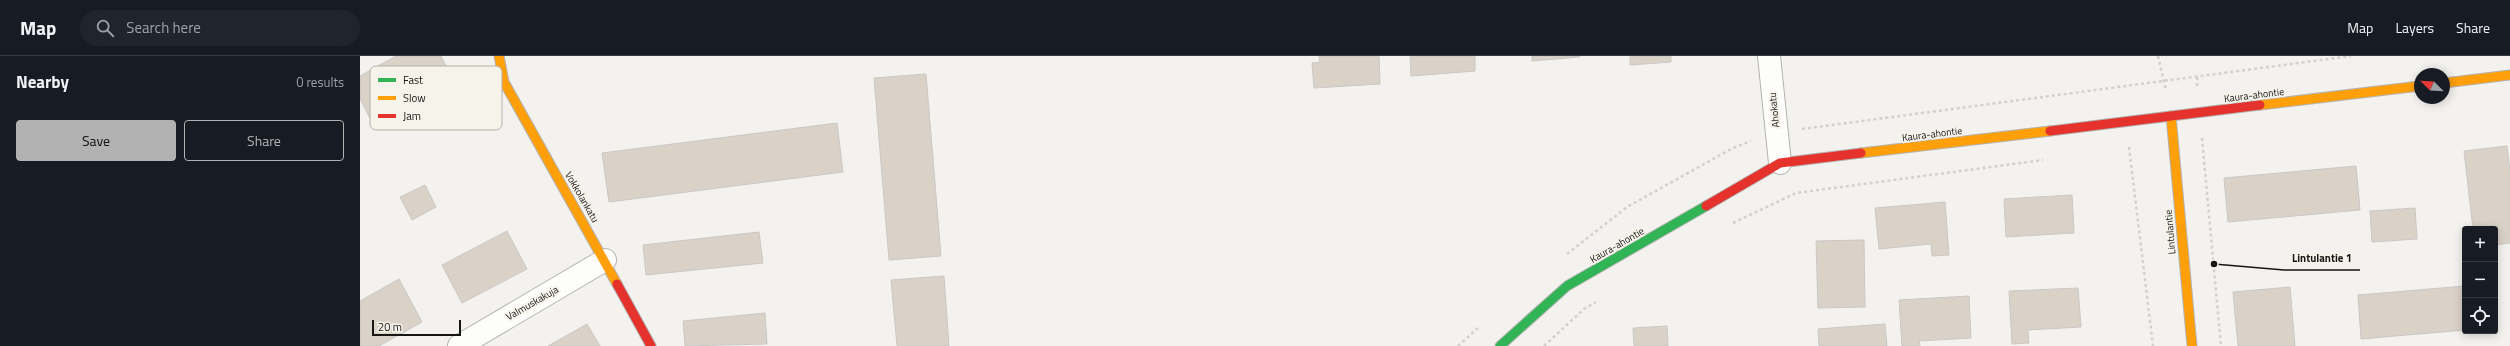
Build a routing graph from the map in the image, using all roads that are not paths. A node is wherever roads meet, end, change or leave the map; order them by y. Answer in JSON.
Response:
{"nodes":[{"id":1,"x":500,"y":56,"type":"edge"},
{"id":2,"x":1769,"y":56,"type":"edge"},
{"id":3,"x":502,"y":66,"type":"edge"},
{"id":4,"x":502,"y":69,"type":"edge"},
{"id":5,"x":2510,"y":75,"type":"edge"},
{"id":6,"x":2450,"y":82,"type":"edge"},
{"id":7,"x":2414,"y":87,"type":"edge"},
{"id":8,"x":2171,"y":116,"type":"junction"},
{"id":9,"x":1780,"y":163,"type":"junction"},
{"id":10,"x":605,"y":260,"type":"junction"},
{"id":11,"x":459,"y":346,"type":"edge"},
{"id":12,"x":651,"y":346,"type":"edge"},
{"id":13,"x":1500,"y":346,"type":"edge"},
{"id":14,"x":2192,"y":346,"type":"edge"}],
"edges":[{"from":1,"to":3,"type":"street","name":"Vokkolankatu"},
{"from":2,"to":9,"type":"street","name":"Ahokatu"},
{"from":4,"to":10,"type":"street","name":"Vokkolankatu"},
{"from":5,"to":6,"type":"street"},
{"from":7,"to":8,"type":"street","name":"Kaura-ahontie"},
{"from":8,"to":9,"type":"street","name":"Kaura-ahontie"},
{"from":8,"to":14,"type":"street","name":"Lintulantie"},
{"from":9,"to":13,"type":"street","name":"Kaura-ahontie"},
{"from":10,"to":11,"type":"street","name":"Valmuskakuja"},
{"from":10,"to":12,"type":"street","name":"Vokkolankatu"}]}
